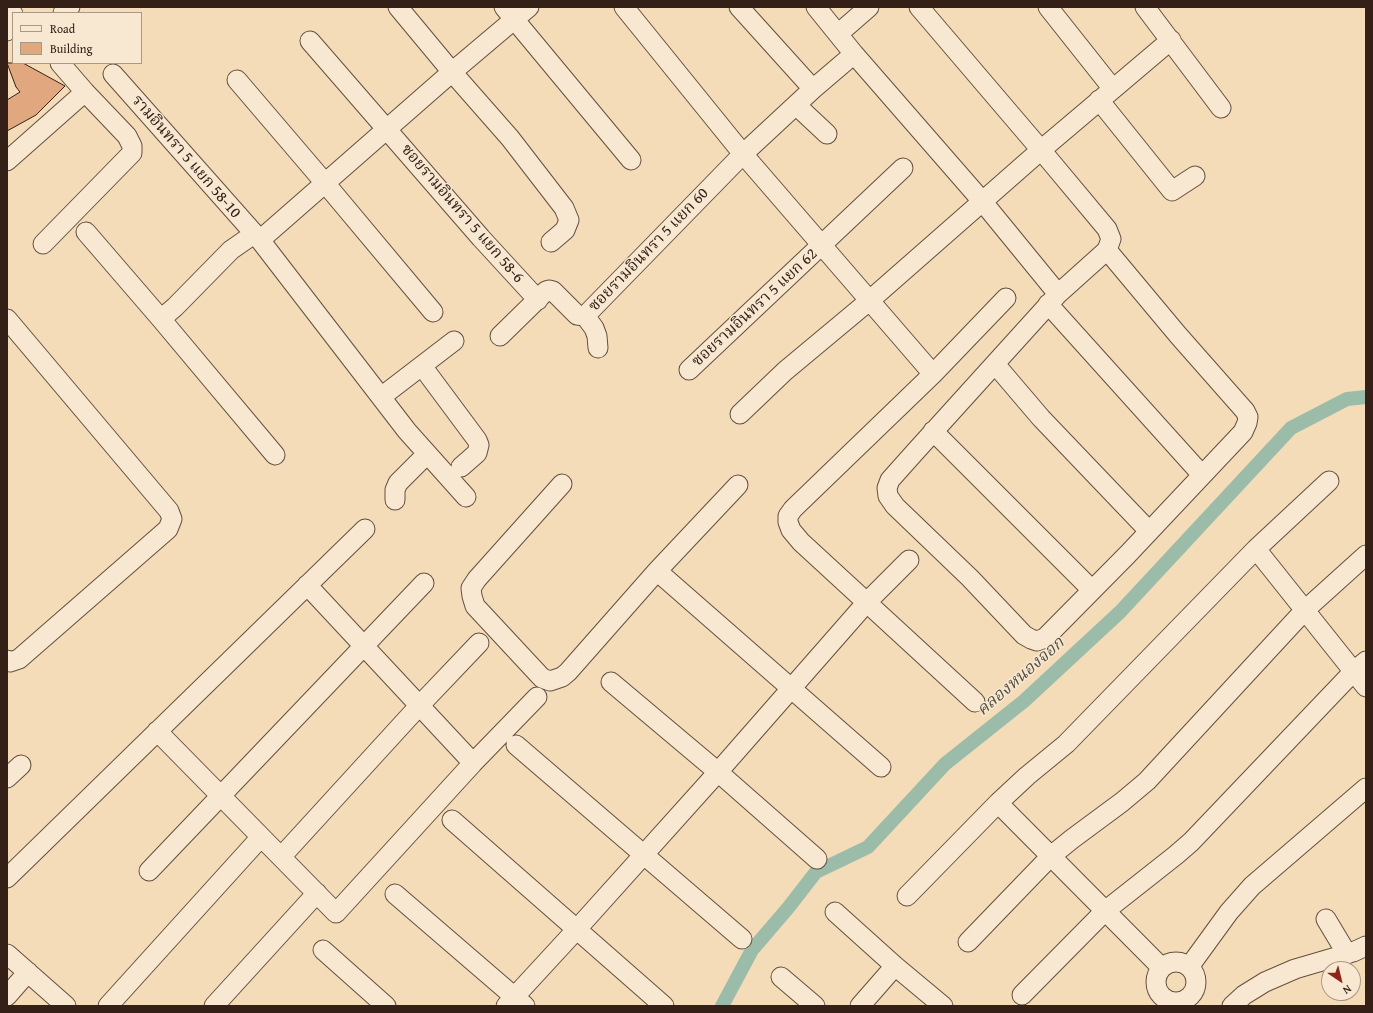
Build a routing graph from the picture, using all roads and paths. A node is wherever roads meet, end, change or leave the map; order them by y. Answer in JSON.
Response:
{"nodes":[{"id":1,"x":398,"y":7,"type":"edge"},
{"id":2,"x":530,"y":7,"type":"edge"},
{"id":3,"x":624,"y":7,"type":"edge"},
{"id":4,"x":739,"y":7,"type":"edge"},
{"id":5,"x":816,"y":7,"type":"edge"},
{"id":6,"x":869,"y":7,"type":"edge"},
{"id":7,"x":919,"y":7,"type":"edge"},
{"id":8,"x":1048,"y":7,"type":"edge"},
{"id":9,"x":1145,"y":7,"type":"edge"},
{"id":10,"x":510,"y":13,"type":"edge"},
{"id":11,"x":838,"y":34,"type":"junction"},
{"id":12,"x":1171,"y":40,"type":"junction"},
{"id":13,"x":310,"y":41,"type":"dead end"},
{"id":14,"x":854,"y":54,"type":"junction"},
{"id":15,"x":61,"y":64,"type":"edge"},
{"id":16,"x":452,"y":72,"type":"junction"},
{"id":17,"x":113,"y":74,"type":"dead end"},
{"id":18,"x":237,"y":80,"type":"dead end"},
{"id":19,"x":813,"y":89,"type":"junction"},
{"id":20,"x":85,"y":92,"type":"junction"},
{"id":21,"x":1106,"y":95,"type":"junction"},
{"id":22,"x":796,"y":105,"type":"junction"},
{"id":23,"x":1221,"y":108,"type":"dead end"},
{"id":24,"x":387,"y":129,"type":"junction"},
{"id":25,"x":827,"y":134,"type":"dead end"},
{"id":26,"x":1041,"y":150,"type":"junction"},
{"id":27,"x":743,"y":154,"type":"junction"},
{"id":28,"x":631,"y":160,"type":"dead end"},
{"id":29,"x":7,"y":161,"type":"edge"},
{"id":30,"x":903,"y":168,"type":"dead end"},
{"id":31,"x":1195,"y":176,"type":"dead end"},
{"id":32,"x":325,"y":183,"type":"junction"},
{"id":33,"x":982,"y":201,"type":"junction"},
{"id":34,"x":86,"y":232,"type":"dead end"},
{"id":35,"x":257,"y":237,"type":"junction"},
{"id":36,"x":551,"y":242,"type":"dead end"},
{"id":37,"x":43,"y":244,"type":"dead end"},
{"id":38,"x":820,"y":245,"type":"junction"},
{"id":39,"x":1108,"y":250,"type":"junction"},
{"id":40,"x":1006,"y":298,"type":"dead end"},
{"id":41,"x":1053,"y":299,"type":"junction"},
{"id":42,"x":538,"y":300,"type":"junction"},
{"id":43,"x":869,"y":301,"type":"junction"},
{"id":44,"x":433,"y":312,"type":"dead end"},
{"id":45,"x":585,"y":316,"type":"junction"},
{"id":46,"x":7,"y":319,"type":"edge"},
{"id":47,"x":161,"y":319,"type":"junction"},
{"id":48,"x":500,"y":336,"type":"dead end"},
{"id":49,"x":454,"y":342,"type":"dead end"},
{"id":50,"x":598,"y":348,"type":"dead end"},
{"id":51,"x":995,"y":364,"type":"junction"},
{"id":52,"x":422,"y":366,"type":"junction"},
{"id":53,"x":689,"y":370,"type":"dead end"},
{"id":54,"x":933,"y":374,"type":"junction"},
{"id":55,"x":381,"y":397,"type":"junction"},
{"id":56,"x":740,"y":414,"type":"dead end"},
{"id":57,"x":933,"y":431,"type":"junction"},
{"id":58,"x":427,"y":454,"type":"junction"},
{"id":59,"x":275,"y":455,"type":"dead end"},
{"id":60,"x":461,"y":467,"type":"dead end"},
{"id":61,"x":1202,"y":475,"type":"junction"},
{"id":62,"x":1329,"y":481,"type":"dead end"},
{"id":63,"x":562,"y":484,"type":"dead end"},
{"id":64,"x":738,"y":485,"type":"dead end"},
{"id":65,"x":466,"y":497,"type":"dead end"},
{"id":66,"x":395,"y":500,"type":"dead end"},
{"id":67,"x":365,"y":528,"type":"dead end"},
{"id":68,"x":1149,"y":531,"type":"junction"},
{"id":69,"x":1256,"y":549,"type":"junction"},
{"id":70,"x":1366,"y":555,"type":"edge"},
{"id":71,"x":909,"y":560,"type":"dead end"},
{"id":72,"x":657,"y":572,"type":"junction"},
{"id":73,"x":424,"y":583,"type":"dead end"},
{"id":74,"x":307,"y":585,"type":"junction"},
{"id":75,"x":1092,"y":590,"type":"junction"},
{"id":76,"x":867,"y":602,"type":"junction"},
{"id":77,"x":1305,"y":610,"type":"junction"},
{"id":78,"x":479,"y":644,"type":"dead end"},
{"id":79,"x":364,"y":646,"type":"junction"},
{"id":80,"x":7,"y":660,"type":"edge"},
{"id":81,"x":1360,"y":666,"type":"edge"},
{"id":82,"x":610,"y":682,"type":"dead end"},
{"id":83,"x":1366,"y":687,"type":"edge"},
{"id":84,"x":792,"y":688,"type":"junction"},
{"id":85,"x":537,"y":697,"type":"dead end"},
{"id":86,"x":975,"y":702,"type":"dead end"},
{"id":87,"x":420,"y":706,"type":"junction"},
{"id":88,"x":157,"y":731,"type":"junction"},
{"id":89,"x":516,"y":745,"type":"dead end"},
{"id":90,"x":473,"y":763,"type":"junction"},
{"id":91,"x":21,"y":765,"type":"dead end"},
{"id":92,"x":881,"y":767,"type":"dead end"},
{"id":93,"x":718,"y":772,"type":"junction"},
{"id":94,"x":7,"y":778,"type":"edge"},
{"id":95,"x":1366,"y":788,"type":"edge"},
{"id":96,"x":221,"y":796,"type":"junction"},
{"id":97,"x":998,"y":803,"type":"junction"},
{"id":98,"x":452,"y":820,"type":"dead end"},
{"id":99,"x":261,"y":837,"type":"junction"},
{"id":100,"x":644,"y":854,"type":"junction"},
{"id":101,"x":1051,"y":856,"type":"junction"},
{"id":102,"x":281,"y":857,"type":"junction"},
{"id":103,"x":817,"y":859,"type":"dead end"},
{"id":104,"x":149,"y":871,"type":"dead end"},
{"id":105,"x":7,"y":878,"type":"edge"},
{"id":106,"x":317,"y":893,"type":"junction"},
{"id":107,"x":395,"y":894,"type":"dead end"},
{"id":108,"x":908,"y":896,"type":"dead end"},
{"id":109,"x":1105,"y":911,"type":"junction"},
{"id":110,"x":835,"y":912,"type":"dead end"},
{"id":111,"x":1326,"y":919,"type":"dead end"},
{"id":112,"x":578,"y":929,"type":"junction"},
{"id":113,"x":742,"y":939,"type":"dead end"},
{"id":114,"x":968,"y":942,"type":"dead end"},
{"id":115,"x":1366,"y":946,"type":"edge"},
{"id":116,"x":323,"y":950,"type":"dead end"},
{"id":117,"x":7,"y":954,"type":"edge"},
{"id":118,"x":1346,"y":954,"type":"junction"},
{"id":119,"x":895,"y":966,"type":"junction"},
{"id":120,"x":1189,"y":967,"type":"junction"},
{"id":121,"x":1161,"y":969,"type":"junction"},
{"id":122,"x":28,"y":972,"type":"junction"},
{"id":123,"x":781,"y":977,"type":"dead end"},
{"id":124,"x":1022,"y":995,"type":"dead end"},
{"id":125,"x":7,"y":996,"type":"edge"},
{"id":126,"x":1158,"y":1002,"type":"edge"},
{"id":127,"x":516,"y":1003,"type":"edge"},
{"id":128,"x":66,"y":1006,"type":"edge"},
{"id":129,"x":108,"y":1006,"type":"edge"},
{"id":130,"x":214,"y":1006,"type":"edge"},
{"id":131,"x":386,"y":1006,"type":"edge"},
{"id":132,"x":664,"y":1006,"type":"edge"},
{"id":133,"x":815,"y":1006,"type":"edge"},
{"id":134,"x":860,"y":1006,"type":"edge"},
{"id":135,"x":943,"y":1006,"type":"edge"},
{"id":136,"x":1232,"y":1006,"type":"edge"}],
"edges":[{"from":1,"to":16,"type":"street"},
{"from":2,"to":10,"type":"street"},
{"from":3,"to":27,"type":"street"},
{"from":4,"to":19,"type":"street"},
{"from":5,"to":11,"type":"street"},
{"from":6,"to":11,"type":"street"},
{"from":7,"to":26,"type":"street"},
{"from":8,"to":21,"type":"street"},
{"from":9,"to":12,"type":"street"},
{"from":10,"to":16,"type":"street"},
{"from":10,"to":28,"type":"street"},
{"from":11,"to":14,"type":"street"},
{"from":12,"to":21,"type":"street"},
{"from":12,"to":23,"type":"street"},
{"from":13,"to":24,"type":"street","name":"ซอยรามอินทรา 5 แยก 58-6"},
{"from":14,"to":19,"type":"street","name":"ซอยรามอินทรา 5 แยก 60"},
{"from":14,"to":33,"type":"street"},
{"from":15,"to":20,"type":"street"},
{"from":16,"to":24,"type":"street"},
{"from":16,"to":36,"type":"street"},
{"from":17,"to":35,"type":"street","name":"รามอินทรา 5 แยก 58-10"},
{"from":18,"to":32,"type":"street"},
{"from":19,"to":22,"type":"street","name":"ซอยรามอินทรา 5 แยก 60"},
{"from":20,"to":29,"type":"street"},
{"from":20,"to":37,"type":"street"},
{"from":21,"to":26,"type":"street"},
{"from":21,"to":31,"type":"street"},
{"from":22,"to":25,"type":"street"},
{"from":22,"to":27,"type":"street","name":"ซอยรามอินทรา 5 แยก 60"},
{"from":24,"to":32,"type":"street"},
{"from":24,"to":42,"type":"street","name":"ซอยรามอินทรา 5 แยก 58-6"},
{"from":26,"to":33,"type":"street"},
{"from":26,"to":39,"type":"street"},
{"from":27,"to":38,"type":"street"},
{"from":27,"to":45,"type":"street","name":"ซอยรามอินทรา 5 แยก 60"},
{"from":30,"to":38,"type":"street","name":"ซอยรามอินทรา 5 แยก 62"},
{"from":32,"to":35,"type":"street"},
{"from":32,"to":44,"type":"street"},
{"from":33,"to":41,"type":"street"},
{"from":33,"to":43,"type":"street"},
{"from":34,"to":47,"type":"street"},
{"from":35,"to":47,"type":"street"},
{"from":35,"to":55,"type":"street","name":"รามอินทรา 5 แยก 58-10"},
{"from":38,"to":43,"type":"street"},
{"from":38,"to":53,"type":"street","name":"ซอยรามอินทรา 5 แยก 62"},
{"from":39,"to":41,"type":"street"},
{"from":39,"to":61,"type":"street"},
{"from":40,"to":54,"type":"street"},
{"from":41,"to":51,"type":"street"},
{"from":41,"to":61,"type":"street"},
{"from":42,"to":45,"type":"street","name":"ซอยรามอินทรา 5 แยก 60"},
{"from":42,"to":48,"type":"street","name":"ซอยรามอินทรา 5 แยก 60"},
{"from":43,"to":54,"type":"street"},
{"from":43,"to":56,"type":"street"},
{"from":45,"to":50,"type":"street"},
{"from":46,"to":80,"type":"street"},
{"from":47,"to":59,"type":"street"},
{"from":49,"to":52,"type":"street"},
{"from":51,"to":57,"type":"street"},
{"from":51,"to":68,"type":"street"},
{"from":52,"to":55,"type":"street"},
{"from":52,"to":60,"type":"street"},
{"from":54,"to":76,"type":"street"},
{"from":55,"to":58,"type":"street","name":"รามอินทรา 5 แยก 58-10"},
{"from":57,"to":75,"type":"street"},
{"from":57,"to":75,"type":"street"},
{"from":58,"to":65,"type":"street","name":"รามอินทรา 5 แยก 58-10"},
{"from":58,"to":66,"type":"street"},
{"from":61,"to":68,"type":"street"},
{"from":62,"to":69,"type":"street"},
{"from":63,"to":72,"type":"street"},
{"from":64,"to":72,"type":"street"},
{"from":67,"to":74,"type":"street"},
{"from":68,"to":75,"type":"street"},
{"from":69,"to":77,"type":"street"},
{"from":69,"to":97,"type":"street"},
{"from":70,"to":77,"type":"street"},
{"from":71,"to":76,"type":"street"},
{"from":72,"to":84,"type":"street"},
{"from":73,"to":79,"type":"street"},
{"from":74,"to":79,"type":"street"},
{"from":74,"to":88,"type":"street"},
{"from":76,"to":84,"type":"street"},
{"from":76,"to":86,"type":"street"},
{"from":77,"to":81,"type":"street"},
{"from":77,"to":101,"type":"street"},
{"from":78,"to":87,"type":"street"},
{"from":79,"to":87,"type":"street"},
{"from":79,"to":96,"type":"street"},
{"from":81,"to":83,"type":"street"},
{"from":81,"to":109,"type":"street"},
{"from":82,"to":93,"type":"street"},
{"from":84,"to":92,"type":"street"},
{"from":84,"to":93,"type":"street"},
{"from":85,"to":90,"type":"street"},
{"from":87,"to":90,"type":"street"},
{"from":87,"to":102,"type":"street"},
{"from":88,"to":96,"type":"street"},
{"from":88,"to":105,"type":"street"},
{"from":89,"to":100,"type":"street"},
{"from":90,"to":106,"type":"street"},
{"from":91,"to":94,"type":"street"},
{"from":93,"to":100,"type":"street"},
{"from":93,"to":103,"type":"street"},
{"from":95,"to":120,"type":"street"},
{"from":96,"to":99,"type":"street"},
{"from":96,"to":104,"type":"street"},
{"from":97,"to":101,"type":"street"},
{"from":97,"to":108,"type":"street"},
{"from":98,"to":112,"type":"street"},
{"from":99,"to":102,"type":"street"},
{"from":99,"to":129,"type":"street"},
{"from":100,"to":112,"type":"street"},
{"from":100,"to":113,"type":"street"},
{"from":101,"to":109,"type":"street"},
{"from":101,"to":114,"type":"street"},
{"from":102,"to":106,"type":"street"},
{"from":106,"to":130,"type":"street"},
{"from":107,"to":127,"type":"street"},
{"from":109,"to":121,"type":"street"},
{"from":109,"to":124,"type":"street"},
{"from":110,"to":119,"type":"street"},
{"from":111,"to":118,"type":"street"},
{"from":112,"to":127,"type":"street"},
{"from":112,"to":132,"type":"street"},
{"from":115,"to":118,"type":"street"},
{"from":116,"to":131,"type":"street"},
{"from":117,"to":122,"type":"street"},
{"from":118,"to":136,"type":"street"},
{"from":119,"to":134,"type":"street"},
{"from":119,"to":135,"type":"street"},
{"from":120,"to":121,"type":"street"},
{"from":120,"to":126,"type":"street"},
{"from":121,"to":126,"type":"street"},
{"from":122,"to":125,"type":"street"},
{"from":122,"to":128,"type":"street"},
{"from":123,"to":133,"type":"street"}]}
